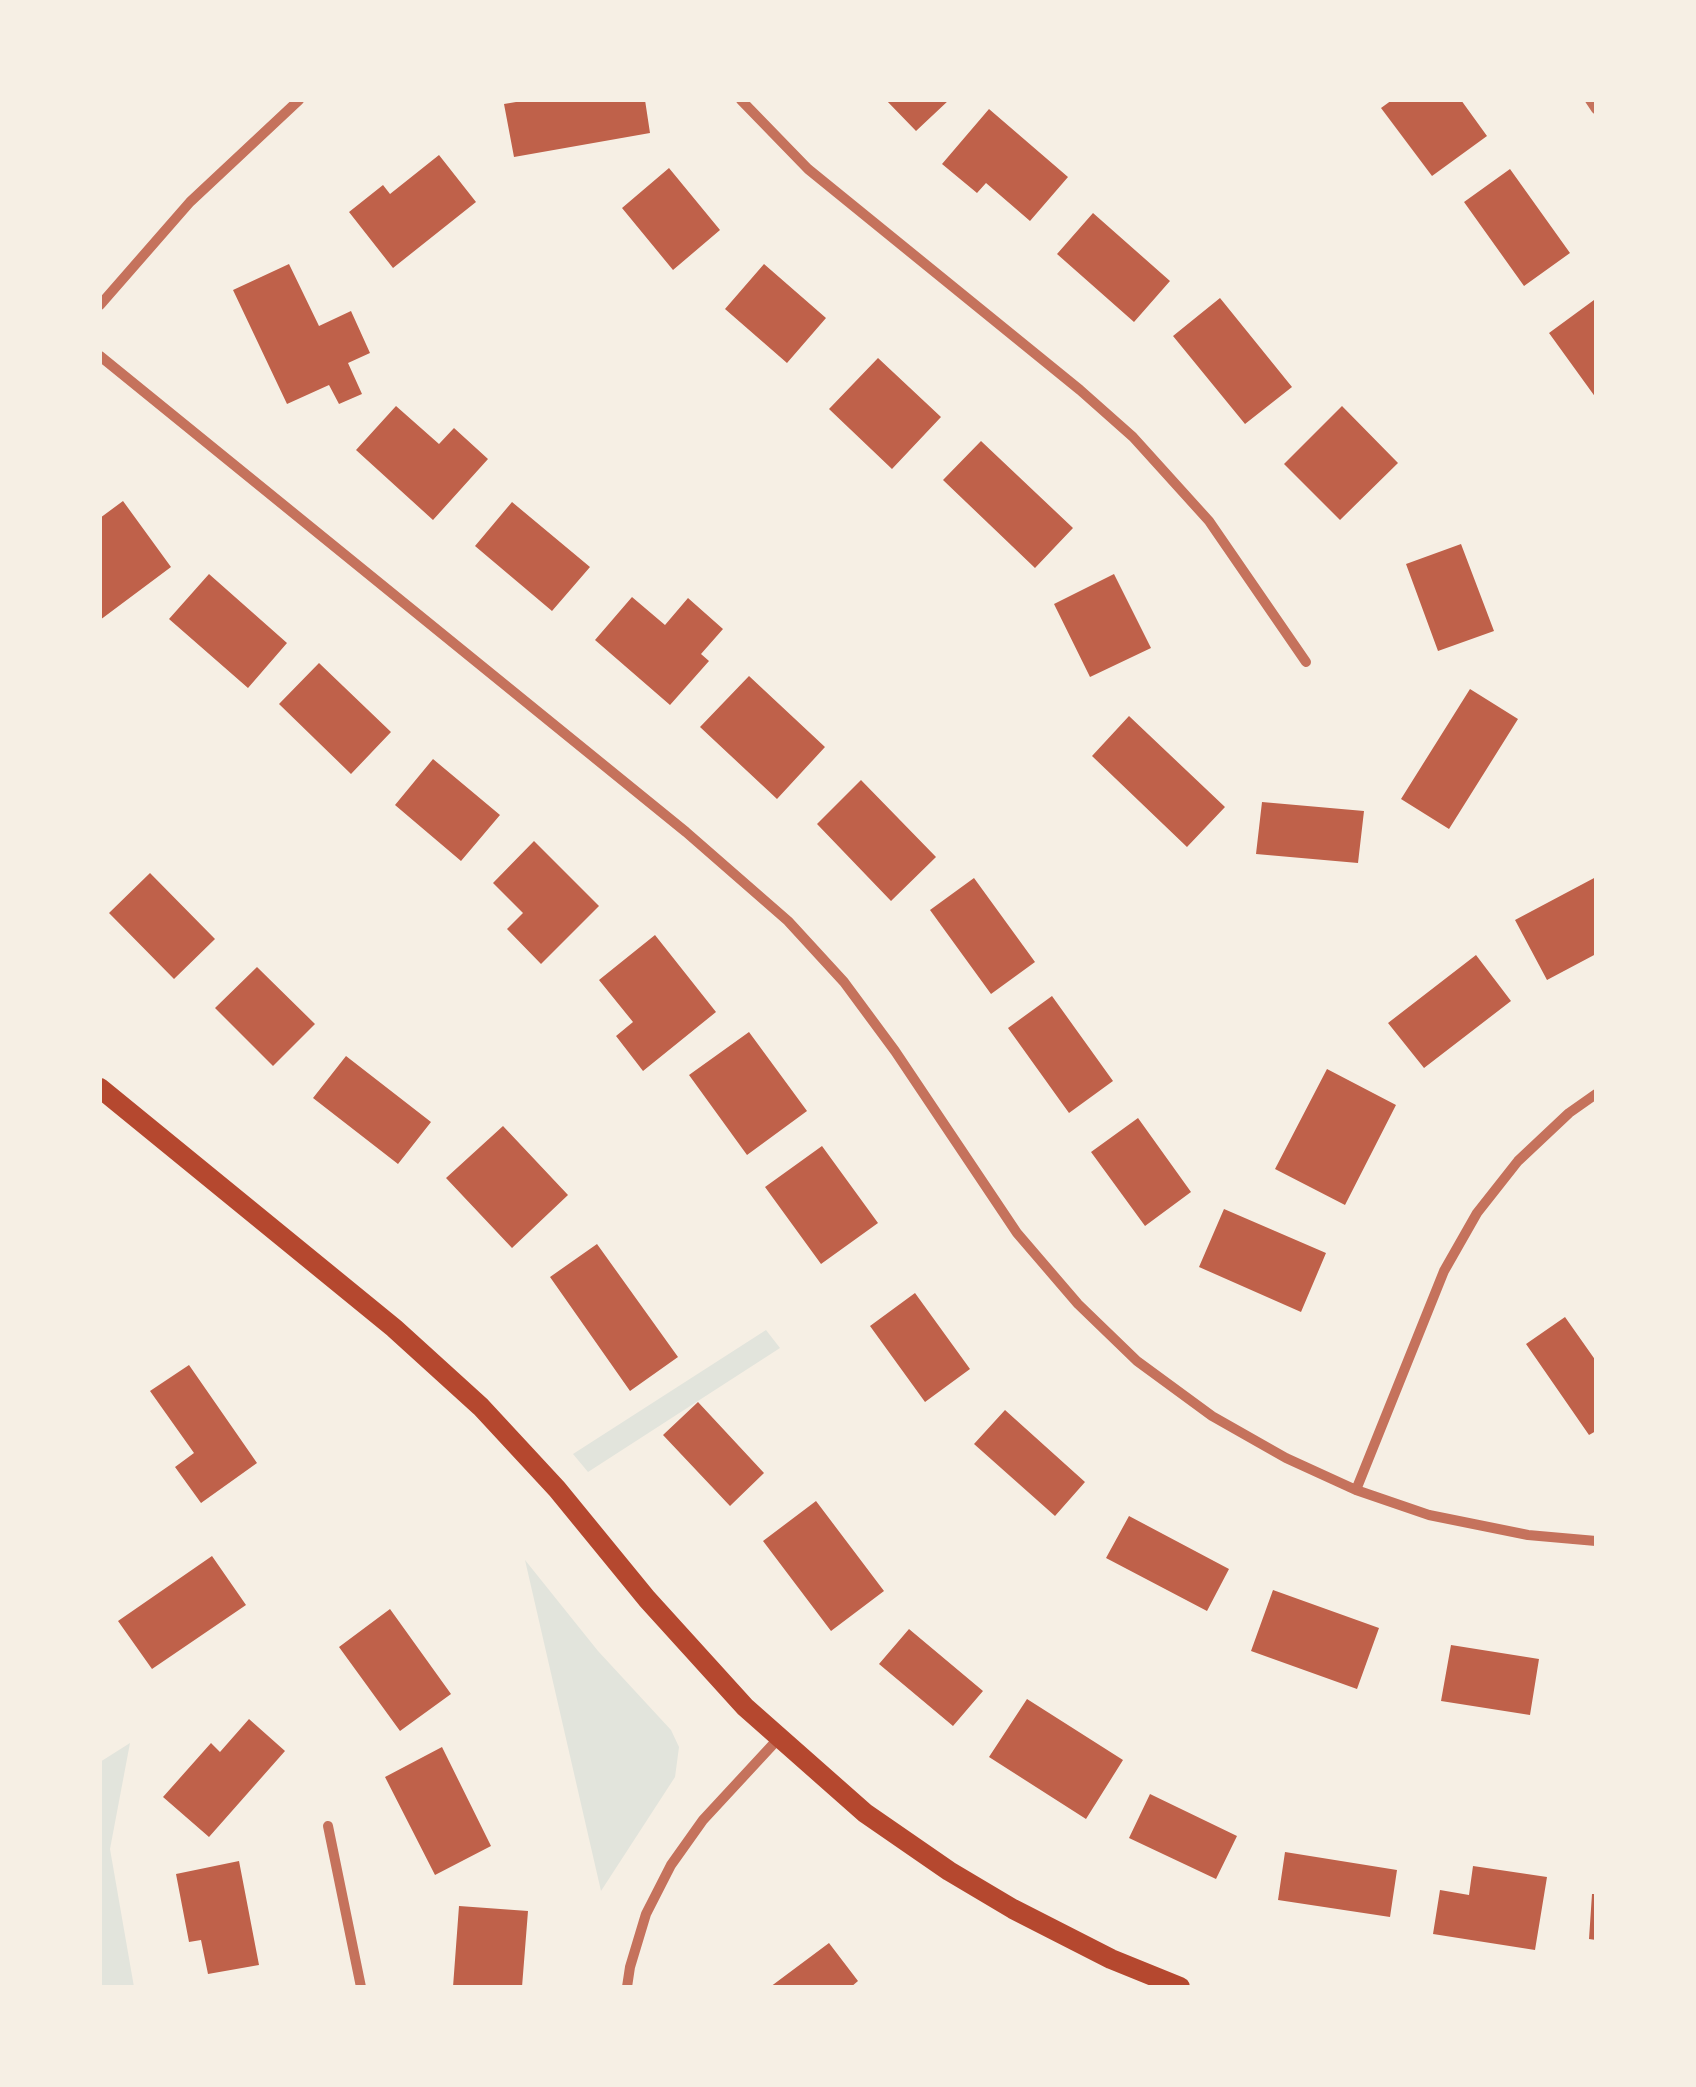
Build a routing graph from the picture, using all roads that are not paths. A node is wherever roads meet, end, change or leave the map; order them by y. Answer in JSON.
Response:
{"nodes":[{"id":1,"x":299,"y":100,"type":"edge"},
{"id":2,"x":741,"y":100,"type":"edge"},
{"id":3,"x":1590,"y":100,"type":"edge"},
{"id":4,"x":1596,"y":109,"type":"edge"},
{"id":5,"x":100,"y":305,"type":"edge"},
{"id":6,"x":100,"y":356,"type":"edge"},
{"id":7,"x":1306,"y":662,"type":"dead end"},
{"id":8,"x":100,"y":1088,"type":"edge"},
{"id":9,"x":1596,"y":1094,"type":"edge"},
{"id":10,"x":1356,"y":1490,"type":"junction"},
{"id":11,"x":1596,"y":1541,"type":"edge"},
{"id":12,"x":778,"y":1739,"type":"junction"},
{"id":13,"x":328,"y":1826,"type":"dead end"},
{"id":14,"x":1145,"y":1980,"type":"edge"},
{"id":15,"x":361,"y":1987,"type":"edge"},
{"id":16,"x":627,"y":1987,"type":"edge"},
{"id":17,"x":1180,"y":1987,"type":"edge"}],
"edges":[{"from":1,"to":5,"type":"street"},
{"from":2,"to":7,"type":"street"},
{"from":3,"to":4,"type":"street"},
{"from":6,"to":10,"type":"street"},
{"from":8,"to":12,"type":"main road"},
{"from":9,"to":10,"type":"street"},
{"from":10,"to":11,"type":"street"},
{"from":12,"to":14,"type":"main road"},
{"from":12,"to":16,"type":"street"},
{"from":13,"to":15,"type":"street"},
{"from":14,"to":17,"type":"main road"}]}
